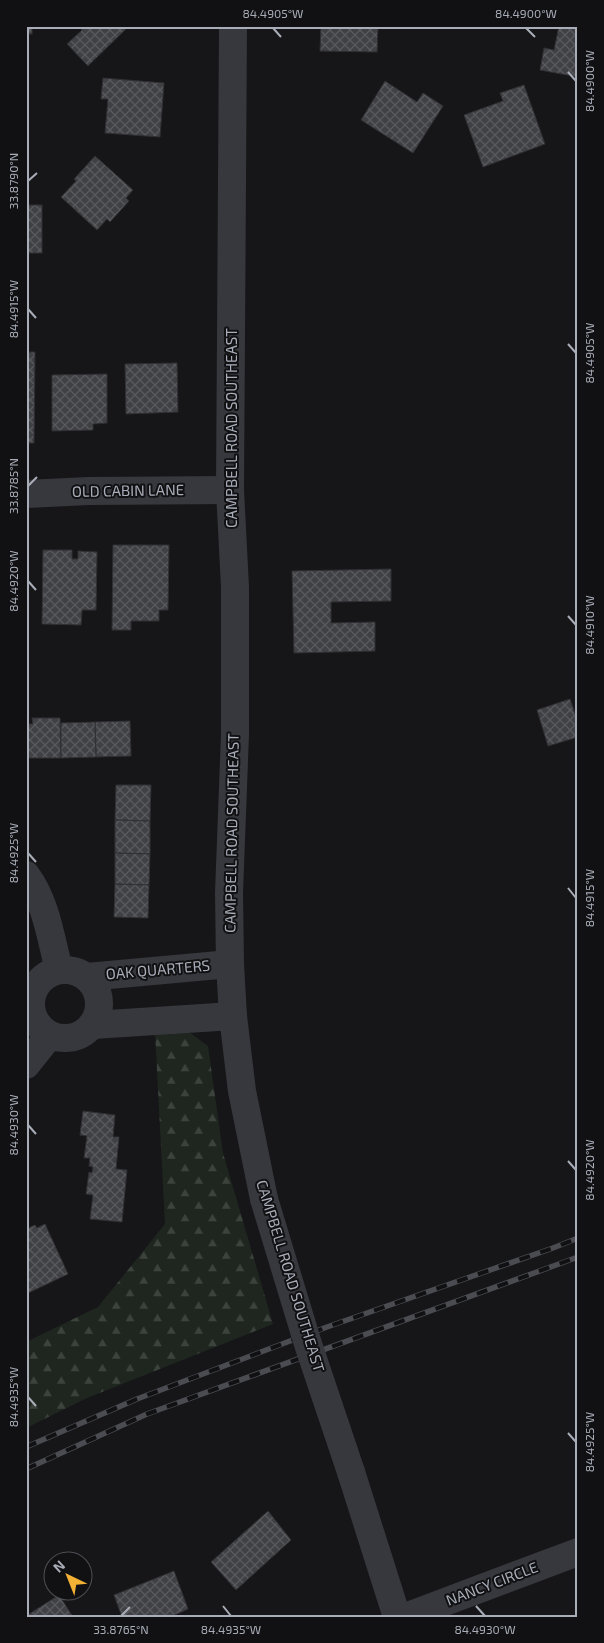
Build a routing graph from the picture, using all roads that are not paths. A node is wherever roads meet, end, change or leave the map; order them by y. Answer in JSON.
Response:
{"nodes":[{"id":1,"x":233,"y":26,"type":"edge"},
{"id":2,"x":230,"y":490,"type":"junction"},
{"id":3,"x":26,"y":494,"type":"edge"},
{"id":4,"x":26,"y":875,"type":"edge"},
{"id":5,"x":230,"y":964,"type":"junction"},
{"id":6,"x":59,"y":970,"type":"junction"},
{"id":7,"x":87,"y":977,"type":"junction"},
{"id":8,"x":233,"y":1016,"type":"junction"},
{"id":9,"x":93,"y":1025,"type":"junction"},
{"id":10,"x":50,"y":1035,"type":"junction"},
{"id":11,"x":26,"y":1065,"type":"edge"},
{"id":12,"x":578,"y":1552,"type":"edge"},
{"id":13,"x":397,"y":1617,"type":"edge"},
{"id":14,"x":406,"y":1617,"type":"edge"}],
"edges":[{"from":1,"to":2,"type":"street","name":"CAMPBELL ROAD SOUTHEAST"},
{"from":2,"to":3,"type":"street","name":"OLD CABIN LANE"},
{"from":2,"to":5,"type":"street","name":"CAMPBELL ROAD SOUTHEAST"},
{"from":4,"to":6,"type":"street"},
{"from":5,"to":7,"type":"street","name":"OAK QUARTERS"},
{"from":5,"to":8,"type":"street","name":"CAMPBELL ROAD SOUTHEAST"},
{"from":6,"to":7,"type":"street","name":"OAK QUARTERS"},
{"from":6,"to":10,"type":"street"},
{"from":7,"to":9,"type":"street","name":"OAK QUARTERS"},
{"from":8,"to":9,"type":"street"},
{"from":8,"to":13,"type":"street","name":"CAMPBELL ROAD SOUTHEAST","bridge":true},
{"from":9,"to":10,"type":"street"},
{"from":10,"to":11,"type":"street"},
{"from":12,"to":14,"type":"street","name":"NANCY CIRCLE"}]}
